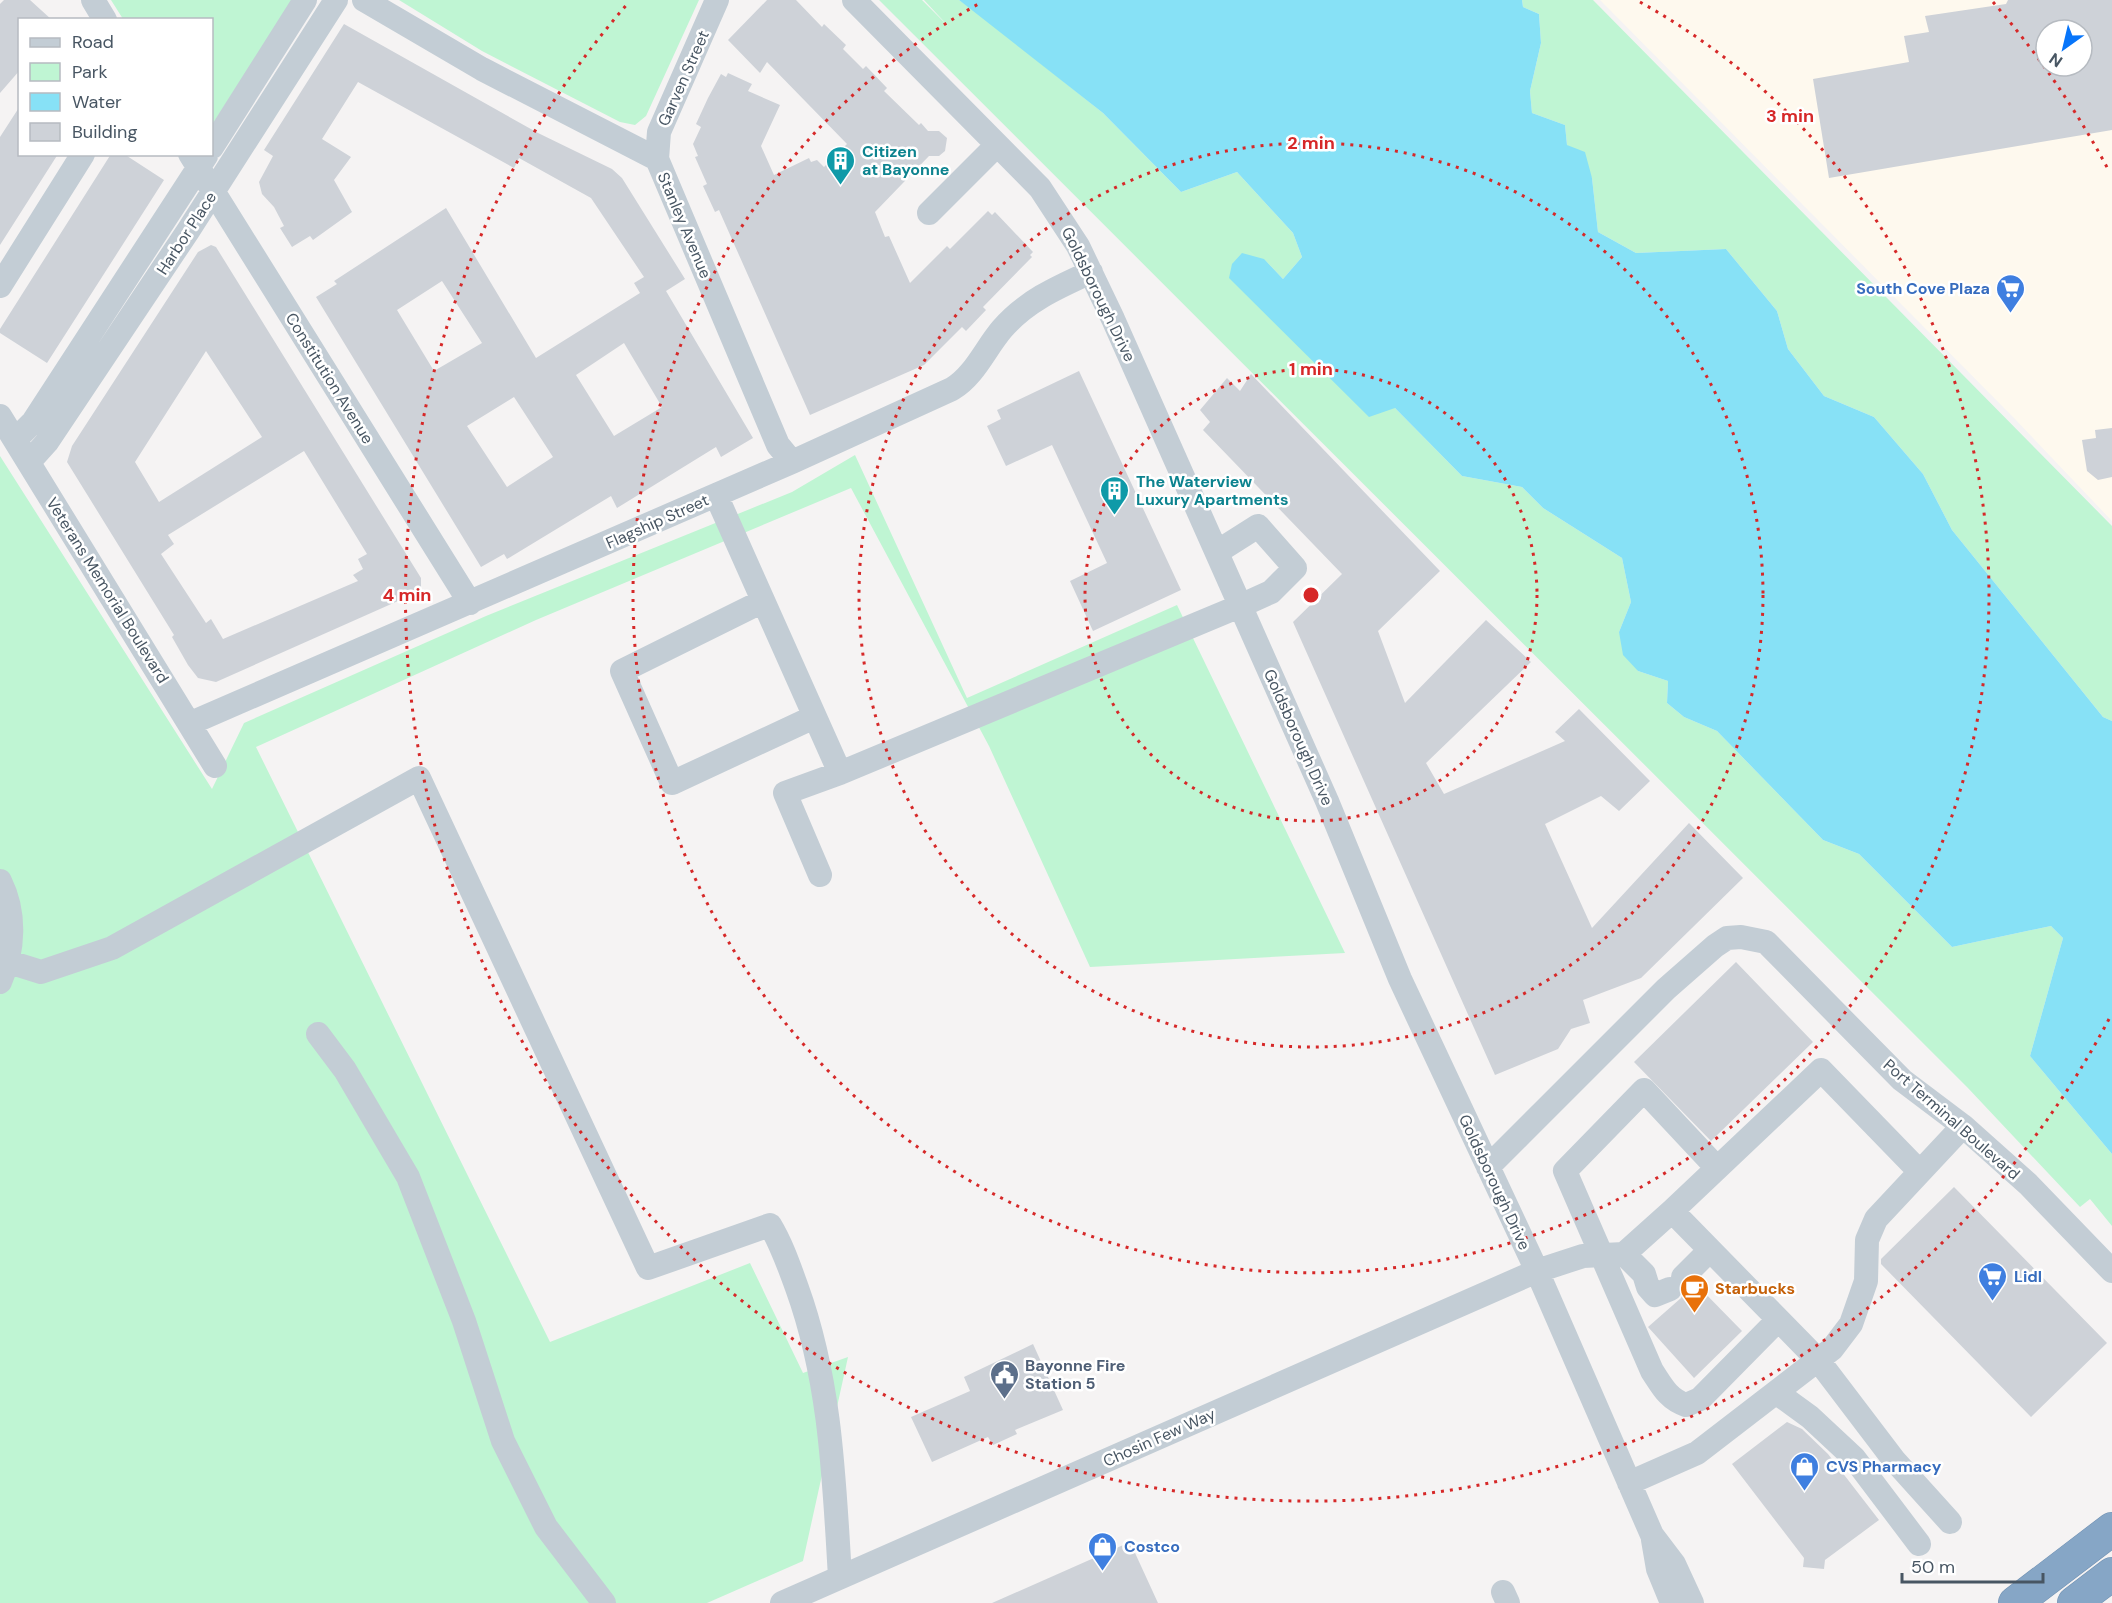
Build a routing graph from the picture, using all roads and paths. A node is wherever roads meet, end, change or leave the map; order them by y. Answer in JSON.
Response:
{"nodes":[{"id":1,"x":93,"y":0,"type":"edge"},
{"id":2,"x":305,"y":0,"type":"edge"},
{"id":3,"x":336,"y":0,"type":"edge"},
{"id":4,"x":364,"y":0,"type":"edge"},
{"id":5,"x":717,"y":0,"type":"edge"},
{"id":6,"x":854,"y":0,"type":"edge"},
{"id":7,"x":104,"y":18,"type":"edge"},
{"id":8,"x":213,"y":145,"type":"edge"},
{"id":9,"x":997,"y":145,"type":"junction"},
{"id":10,"x":82,"y":156,"type":"edge"},
{"id":11,"x":199,"y":159,"type":"edge"},
{"id":12,"x":657,"y":159,"type":"junction"},
{"id":13,"x":213,"y":191,"type":"junction"},
{"id":14,"x":929,"y":213,"type":"dead end"},
{"id":15,"x":1091,"y":272,"type":"junction"},
{"id":16,"x":0,"y":286,"type":"edge"},
{"id":17,"x":0,"y":416,"type":"edge"},
{"id":18,"x":15,"y":440,"type":"junction"},
{"id":19,"x":29,"y":462,"type":"junction"},
{"id":20,"x":792,"y":462,"type":"junction"},
{"id":21,"x":716,"y":495,"type":"junction"},
{"id":22,"x":1217,"y":552,"type":"junction"},
{"id":23,"x":763,"y":601,"type":"junction"},
{"id":24,"x":470,"y":603,"type":"junction"},
{"id":25,"x":1240,"y":606,"type":"junction"},
{"id":26,"x":814,"y":717,"type":"junction"},
{"id":27,"x":191,"y":723,"type":"junction"},
{"id":28,"x":215,"y":766,"type":"dead end"},
{"id":29,"x":840,"y":773,"type":"junction"},
{"id":30,"x":820,"y":875,"type":"dead end"},
{"id":31,"x":0,"y":881,"type":"edge"},
{"id":32,"x":4,"y":972,"type":"edge"},
{"id":33,"x":318,"y":1034,"type":"dead end"},
{"id":34,"x":1963,"y":1126,"type":"junction"},
{"id":35,"x":1488,"y":1167,"type":"junction"},
{"id":36,"x":1717,"y":1168,"type":"junction"},
{"id":37,"x":1920,"y":1173,"type":"junction"},
{"id":38,"x":1672,"y":1211,"type":"junction"},
{"id":39,"x":1710,"y":1250,"type":"junction"},
{"id":40,"x":1624,"y":1254,"type":"junction"},
{"id":41,"x":1600,"y":1256,"type":"junction"},
{"id":42,"x":1537,"y":1271,"type":"junction"},
{"id":43,"x":2112,"y":1271,"type":"edge"},
{"id":44,"x":1778,"y":1320,"type":"junction"},
{"id":45,"x":1818,"y":1360,"type":"junction"},
{"id":46,"x":1777,"y":1393,"type":"junction"},
{"id":47,"x":1629,"y":1484,"type":"junction"},
{"id":48,"x":1950,"y":1522,"type":"dead end"},
{"id":49,"x":2112,"y":1529,"type":"edge"},
{"id":50,"x":1652,"y":1535,"type":"junction"},
{"id":51,"x":1919,"y":1544,"type":"dead end"},
{"id":52,"x":2112,"y":1574,"type":"edge"},
{"id":53,"x":840,"y":1577,"type":"junction"},
{"id":54,"x":604,"y":1603,"type":"edge"},
{"id":55,"x":782,"y":1603,"type":"edge"},
{"id":56,"x":1672,"y":1603,"type":"edge"},
{"id":57,"x":1692,"y":1603,"type":"edge"},
{"id":58,"x":2015,"y":1603,"type":"edge"},
{"id":59,"x":2074,"y":1603,"type":"edge"}],
"edges":[{"from":1,"to":7,"type":"street"},
{"from":2,"to":8,"type":"street"},
{"from":3,"to":13,"type":"street","name":"Harbor Place"},
{"from":4,"to":12,"type":"street","name":"Stanley Avenue"},
{"from":5,"to":12,"type":"street","name":"Garven Street"},
{"from":6,"to":9,"type":"street","name":"Goldsborough Drive"},
{"from":9,"to":14,"type":"street"},
{"from":9,"to":15,"type":"street","name":"Goldsborough Drive"},
{"from":10,"to":16,"type":"street"},
{"from":11,"to":13,"type":"street","name":"Constitution Avenue"},
{"from":11,"to":18,"type":"street","name":"Harbor Place"},
{"from":12,"to":20,"type":"street","name":"Stanley Avenue"},
{"from":13,"to":19,"type":"street","name":"Harbor Place"},
{"from":13,"to":24,"type":"street","name":"Constitution Avenue"},
{"from":15,"to":20,"type":"street","name":"Flagship Street"},
{"from":15,"to":22,"type":"street","name":"Goldsborough Drive"},
{"from":17,"to":18,"type":"street","name":"Veterans Memorial Boulevard"},
{"from":18,"to":19,"type":"street","name":"Veterans Memorial Boulevard"},
{"from":19,"to":27,"type":"street","name":"Veterans Memorial Boulevard"},
{"from":20,"to":21,"type":"street","name":"Flagship Street"},
{"from":21,"to":23,"type":"street"},
{"from":21,"to":24,"type":"street","name":"Flagship Street"},
{"from":22,"to":25,"type":"street","name":"Goldsborough Drive"},
{"from":22,"to":25,"type":"street"},
{"from":23,"to":26,"type":"street"},
{"from":23,"to":26,"type":"street"},
{"from":24,"to":27,"type":"street","name":"Flagship Street"},
{"from":25,"to":29,"type":"street"},
{"from":25,"to":35,"type":"street","name":"Goldsborough Drive"},
{"from":26,"to":29,"type":"street"},
{"from":27,"to":28,"type":"street","name":"Veterans Memorial Boulevard"},
{"from":29,"to":30,"type":"street"},
{"from":31,"to":32,"type":"street"},
{"from":32,"to":53,"type":"street"},
{"from":33,"to":54,"type":"street"},
{"from":34,"to":35,"type":"street","name":"Port Terminal Boulevard"},
{"from":34,"to":37,"type":"street"},
{"from":34,"to":43,"type":"street","name":"Port Terminal Boulevard"},
{"from":35,"to":42,"type":"street","name":"Goldsborough Drive"},
{"from":36,"to":37,"type":"street"},
{"from":36,"to":38,"type":"street"},
{"from":36,"to":41,"type":"street"},
{"from":37,"to":45,"type":"street"},
{"from":38,"to":39,"type":"street"},
{"from":38,"to":40,"type":"street"},
{"from":39,"to":40,"type":"street"},
{"from":39,"to":44,"type":"street"},
{"from":40,"to":41,"type":"street","name":"Chosin Few Way"},
{"from":41,"to":42,"type":"street","name":"Chosin Few Way"},
{"from":41,"to":44,"type":"street"},
{"from":42,"to":47,"type":"street","name":"Goldsborough Drive"},
{"from":42,"to":53,"type":"street","name":"Chosin Few Way"},
{"from":44,"to":45,"type":"street"},
{"from":45,"to":46,"type":"street"},
{"from":45,"to":48,"type":"street"},
{"from":46,"to":47,"type":"street"},
{"from":46,"to":51,"type":"street"},
{"from":47,"to":50,"type":"street","name":"Goldsborough Drive"},
{"from":49,"to":58,"type":"highway"},
{"from":50,"to":56,"type":"street","name":"Goldsborough Drive"},
{"from":50,"to":57,"type":"street","name":"Goldsborough Drive"},
{"from":52,"to":59,"type":"highway"},
{"from":53,"to":55,"type":"street","name":"Chosin Few Way"}]}
